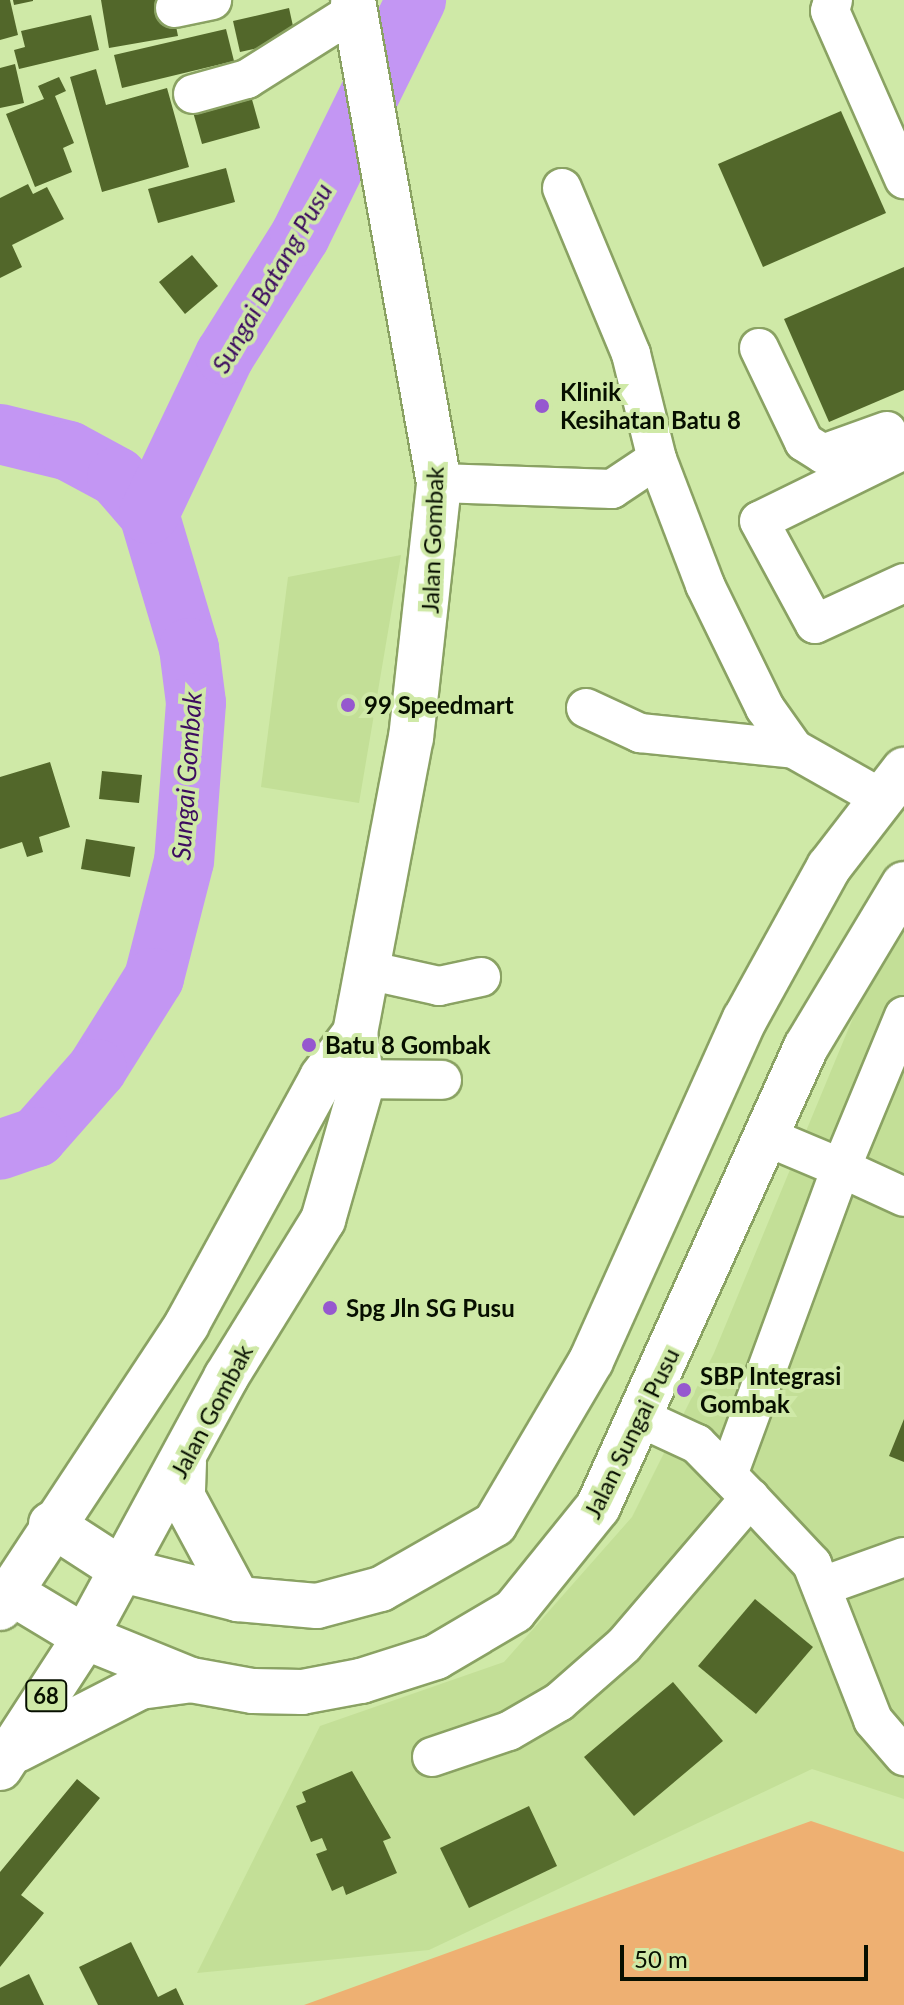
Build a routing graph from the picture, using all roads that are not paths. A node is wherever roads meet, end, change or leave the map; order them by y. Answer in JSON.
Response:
{"nodes":[{"id":1,"x":212,"y":0,"type":"edge"},
{"id":2,"x":833,"y":0,"type":"edge"},
{"id":3,"x":175,"y":8,"type":"dead end"},
{"id":4,"x":356,"y":15,"type":"edge"},
{"id":5,"x":193,"y":94,"type":"dead end"},
{"id":6,"x":904,"y":179,"type":"edge"},
{"id":7,"x":562,"y":188,"type":"dead end"},
{"id":8,"x":759,"y":348,"type":"dead end"},
{"id":9,"x":903,"y":432,"type":"edge"},
{"id":10,"x":657,"y":459,"type":"junction"},
{"id":11,"x":439,"y":483,"type":"junction"},
{"id":12,"x":904,"y":583,"type":"edge"},
{"id":13,"x":586,"y":708,"type":"dead end"},
{"id":14,"x":794,"y":749,"type":"junction"},
{"id":15,"x":891,"y":784,"type":"edge"},
{"id":16,"x":904,"y":884,"type":"edge"},
{"id":17,"x":367,"y":970,"type":"junction"},
{"id":18,"x":481,"y":977,"type":"dead end"},
{"id":19,"x":904,"y":1016,"type":"edge"},
{"id":20,"x":442,"y":1080,"type":"dead end"},
{"id":21,"x":342,"y":1081,"type":"junction"},
{"id":22,"x":765,"y":1136,"type":"junction"},
{"id":23,"x":841,"y":1168,"type":"junction"},
{"id":24,"x":904,"y":1197,"type":"edge"},
{"id":25,"x":641,"y":1418,"type":"junction"},
{"id":26,"x":184,"y":1462,"type":"junction"},
{"id":27,"x":739,"y":1486,"type":"junction"},
{"id":28,"x":51,"y":1524,"type":"junction"},
{"id":29,"x":904,"y":1557,"type":"edge"},
{"id":30,"x":122,"y":1570,"type":"junction"},
{"id":31,"x":823,"y":1586,"type":"junction"},
{"id":32,"x":3,"y":1594,"type":"edge"},
{"id":33,"x":238,"y":1599,"type":"junction"},
{"id":34,"x":85,"y":1637,"type":"junction"},
{"id":35,"x":191,"y":1680,"type":"junction"},
{"id":36,"x":904,"y":1756,"type":"edge"},
{"id":37,"x":432,"y":1757,"type":"dead end"},
{"id":38,"x":4,"y":1762,"type":"edge"}],
"edges":[{"from":1,"to":3,"type":"street"},
{"from":2,"to":6,"type":"street"},
{"from":4,"to":5,"type":"street"},
{"from":4,"to":11,"type":"main road","name":"Jalan Gombak","number":"68"},
{"from":7,"to":10,"type":"street"},
{"from":8,"to":9,"type":"street"},
{"from":9,"to":12,"type":"street"},
{"from":10,"to":11,"type":"street"},
{"from":10,"to":14,"type":"street"},
{"from":11,"to":17,"type":"main road","name":"Jalan Gombak","number":"68"},
{"from":13,"to":14,"type":"street"},
{"from":14,"to":15,"type":"street"},
{"from":15,"to":33,"type":"main road"},
{"from":16,"to":22,"type":"main road","name":"Jalan Sungai Pusu"},
{"from":17,"to":18,"type":"street"},
{"from":17,"to":21,"type":"main road","name":"Jalan Gombak","number":"68"},
{"from":19,"to":23,"type":"street"},
{"from":20,"to":21,"type":"street"},
{"from":21,"to":26,"type":"main road","name":"Jalan Gombak","number":"68"},
{"from":21,"to":28,"type":"main road"},
{"from":22,"to":23,"type":"street"},
{"from":22,"to":25,"type":"main road","name":"Jalan Sungai Pusu"},
{"from":23,"to":24,"type":"street"},
{"from":23,"to":27,"type":"street"},
{"from":25,"to":27,"type":"street"},
{"from":25,"to":35,"type":"main road","name":"Jalan Sungai Pusu"},
{"from":26,"to":30,"type":"main road","name":"Jalan Gombak","number":"68"},
{"from":26,"to":33,"type":"main road"},
{"from":27,"to":31,"type":"street"},
{"from":27,"to":37,"type":"street"},
{"from":28,"to":30,"type":"main road"},
{"from":28,"to":32,"type":"main road"},
{"from":29,"to":31,"type":"street"},
{"from":30,"to":33,"type":"main road"},
{"from":30,"to":34,"type":"main road","name":"Jalan Gombak","number":"68"},
{"from":31,"to":36,"type":"street"},
{"from":32,"to":34,"type":"main road","name":"Jalan Sungai Pusu"},
{"from":34,"to":35,"type":"main road","name":"Jalan Sungai Pusu"},
{"from":34,"to":38,"type":"main road","name":"Jalan Gombak","number":"68"},
{"from":35,"to":38,"type":"main road"}]}
